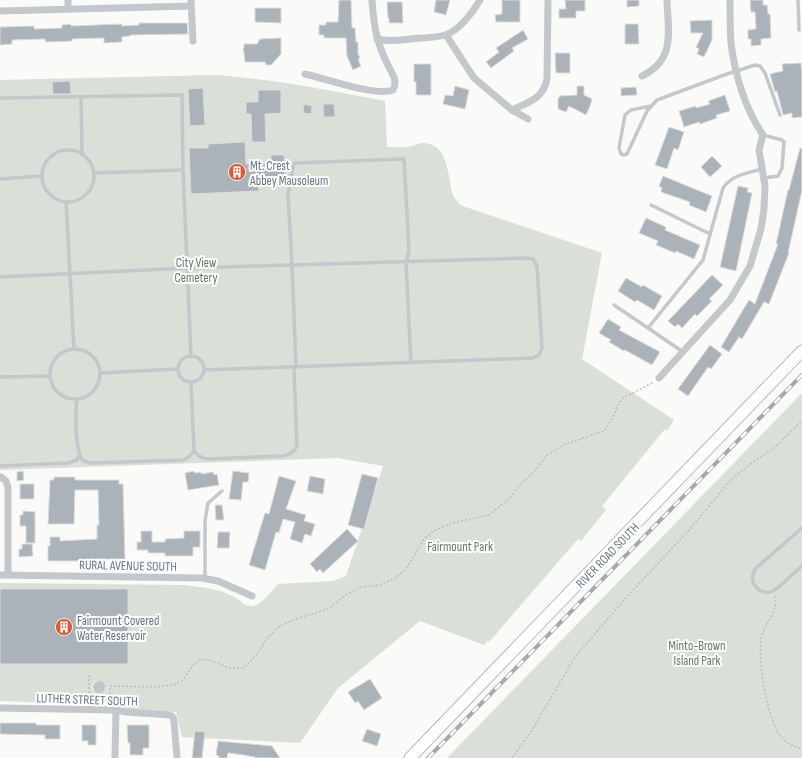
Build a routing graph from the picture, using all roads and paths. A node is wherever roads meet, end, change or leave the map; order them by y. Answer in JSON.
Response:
{"nodes":[{"id":1,"x":68,"y":0,"type":"edge"},
{"id":2,"x":372,"y":0,"type":"edge"},
{"id":3,"x":480,"y":0,"type":"edge"},
{"id":4,"x":548,"y":0,"type":"edge"},
{"id":5,"x":667,"y":0,"type":"edge"},
{"id":6,"x":730,"y":0,"type":"edge"},
{"id":7,"x":798,"y":0,"type":"edge"},
{"id":8,"x":191,"y":3,"type":"edge"},
{"id":9,"x":68,"y":9,"type":"junction"},
{"id":10,"x":0,"y":11,"type":"edge"},
{"id":11,"x":799,"y":30,"type":"dead end"},
{"id":12,"x":446,"y":35,"type":"junction"},
{"id":13,"x":377,"y":39,"type":"junction"},
{"id":14,"x":193,"y":41,"type":"dead end"},
{"id":15,"x":736,"y":71,"type":"junction"},
{"id":16,"x":305,"y":74,"type":"dead end"},
{"id":17,"x":642,"y":76,"type":"dead end"},
{"id":18,"x":0,"y":98,"type":"edge"},
{"id":19,"x":81,"y":98,"type":"junction"},
{"id":20,"x":651,"y":106,"type":"junction"},
{"id":21,"x":512,"y":110,"type":"junction"},
{"id":22,"x":780,"y":115,"type":"dead end"},
{"id":23,"x":528,"y":119,"type":"dead end"},
{"id":24,"x":763,"y":135,"type":"junction"},
{"id":25,"x":82,"y":154,"type":"junction"},
{"id":26,"x":763,"y":168,"type":"junction"},
{"id":27,"x":183,"y":170,"type":"junction"},
{"id":28,"x":94,"y":173,"type":"junction"},
{"id":29,"x":42,"y":176,"type":"junction"},
{"id":30,"x":764,"y":178,"type":"junction"},
{"id":31,"x":0,"y":179,"type":"edge"},
{"id":32,"x":66,"y":202,"type":"junction"},
{"id":33,"x":651,"y":205,"type":"dead end"},
{"id":34,"x":710,"y":234,"type":"junction"},
{"id":35,"x":406,"y":262,"type":"junction"},
{"id":36,"x":292,"y":265,"type":"junction"},
{"id":37,"x":188,"y":268,"type":"junction"},
{"id":38,"x":70,"y":274,"type":"junction"},
{"id":39,"x":0,"y":277,"type":"edge"},
{"id":40,"x":614,"y":305,"type":"dead end"},
{"id":41,"x":648,"y":328,"type":"junction"},
{"id":42,"x":74,"y":349,"type":"junction"},
{"id":43,"x":802,"y":351,"type":"edge"},
{"id":44,"x":683,"y":352,"type":"junction"},
{"id":45,"x":191,"y":356,"type":"junction"},
{"id":46,"x":411,"y":362,"type":"junction"},
{"id":47,"x":296,"y":366,"type":"junction"},
{"id":48,"x":178,"y":369,"type":"junction"},
{"id":49,"x":204,"y":370,"type":"junction"},
{"id":50,"x":100,"y":373,"type":"junction"},
{"id":51,"x":50,"y":376,"type":"junction"},
{"id":52,"x":0,"y":377,"type":"edge"},
{"id":53,"x":659,"y":378,"type":"joint"},
{"id":54,"x":191,"y":382,"type":"junction"},
{"id":55,"x":77,"y":400,"type":"junction"},
{"id":56,"x":802,"y":420,"type":"edge"},
{"id":57,"x":194,"y":451,"type":"junction"},
{"id":58,"x":80,"y":456,"type":"junction"},
{"id":59,"x":0,"y":466,"type":"edge"},
{"id":60,"x":1,"y":477,"type":"edge"},
{"id":61,"x":222,"y":491,"type":"dead end"},
{"id":62,"x":802,"y":528,"type":"edge"},
{"id":63,"x":802,"y":566,"type":"edge"},
{"id":64,"x":0,"y":575,"type":"edge"},
{"id":65,"x":8,"y":575,"type":"junction"},
{"id":66,"x":205,"y":578,"type":"junction"},
{"id":67,"x":773,"y":591,"type":"junction"},
{"id":68,"x":252,"y":596,"type":"dead end"},
{"id":69,"x":89,"y":674,"type":"dead end"},
{"id":70,"x":96,"y":702,"type":"dead end"},
{"id":71,"x":0,"y":708,"type":"edge"},
{"id":72,"x":112,"y":710,"type":"junction"},
{"id":73,"x":802,"y":749,"type":"edge"},
{"id":74,"x":115,"y":758,"type":"edge"},
{"id":75,"x":178,"y":758,"type":"edge"},
{"id":76,"x":410,"y":758,"type":"edge"},
{"id":77,"x":512,"y":758,"type":"edge"}],
"edges":[{"from":1,"to":9,"type":"street"},
{"from":2,"to":13,"type":"street"},
{"from":3,"to":12,"type":"street"},
{"from":4,"to":21,"type":"street"},
{"from":5,"to":17,"type":"street"},
{"from":6,"to":15,"type":"street"},
{"from":7,"to":11,"type":"lane"},
{"from":8,"to":9,"type":"street"},
{"from":8,"to":14,"type":"street"},
{"from":9,"to":10,"type":"street"},
{"from":12,"to":13,"type":"street"},
{"from":12,"to":21,"type":"street"},
{"from":13,"to":16,"type":"street"},
{"from":15,"to":20,"type":"lane"},
{"from":15,"to":22,"type":"lane"},
{"from":15,"to":24,"type":"street"},
{"from":18,"to":19,"type":"lane"},
{"from":19,"to":25,"type":"lane"},
{"from":19,"to":27,"type":"lane"},
{"from":20,"to":20,"type":"lane"},
{"from":21,"to":23,"type":"street"},
{"from":24,"to":26,"type":"street"},
{"from":24,"to":30,"type":"lane"},
{"from":25,"to":28,"type":"lane"},
{"from":25,"to":29,"type":"lane"},
{"from":26,"to":30,"type":"street"},
{"from":26,"to":34,"type":"lane"},
{"from":27,"to":28,"type":"lane"},
{"from":27,"to":37,"type":"lane"},
{"from":28,"to":32,"type":"lane"},
{"from":29,"to":31,"type":"lane"},
{"from":29,"to":32,"type":"lane"},
{"from":30,"to":44,"type":"street"},
{"from":32,"to":38,"type":"lane"},
{"from":33,"to":34,"type":"lane"},
{"from":34,"to":41,"type":"lane"},
{"from":35,"to":36,"type":"lane"},
{"from":35,"to":36,"type":"lane"},
{"from":35,"to":46,"type":"lane"},
{"from":35,"to":46,"type":"lane"},
{"from":36,"to":37,"type":"lane"},
{"from":36,"to":47,"type":"lane"},
{"from":37,"to":38,"type":"lane"},
{"from":37,"to":45,"type":"lane"},
{"from":38,"to":39,"type":"lane"},
{"from":38,"to":42,"type":"lane"},
{"from":40,"to":41,"type":"lane"},
{"from":41,"to":44,"type":"lane"},
{"from":42,"to":50,"type":"lane"},
{"from":42,"to":51,"type":"lane"},
{"from":43,"to":76,"type":"main road","name":"RIVER ROAD SOUTH"},
{"from":44,"to":53,"type":"street"},
{"from":45,"to":48,"type":"lane"},
{"from":45,"to":49,"type":"lane"},
{"from":46,"to":47,"type":"lane"},
{"from":47,"to":49,"type":"lane"},
{"from":47,"to":57,"type":"lane"},
{"from":48,"to":50,"type":"lane"},
{"from":48,"to":54,"type":"lane"},
{"from":49,"to":54,"type":"lane"},
{"from":50,"to":55,"type":"lane"},
{"from":51,"to":52,"type":"lane"},
{"from":51,"to":55,"type":"lane"},
{"from":53,"to":72,"type":"path"},
{"from":54,"to":57,"type":"lane"},
{"from":55,"to":58,"type":"lane"},
{"from":56,"to":77,"type":"path"},
{"from":57,"to":58,"type":"lane"},
{"from":58,"to":59,"type":"lane"},
{"from":60,"to":65,"type":"street"},
{"from":61,"to":66,"type":"lane"},
{"from":62,"to":67,"type":"lane"},
{"from":63,"to":67,"type":"lane"},
{"from":64,"to":65,"type":"street","name":"RURAL AVENUE SOUTH"},
{"from":65,"to":66,"type":"street","name":"RURAL AVENUE SOUTH"},
{"from":66,"to":68,"type":"street","name":"RURAL AVENUE SOUTH"},
{"from":67,"to":73,"type":"path"},
{"from":69,"to":70,"type":"path"},
{"from":71,"to":72,"type":"street","name":"LUTHER STREET SOUTH"},
{"from":72,"to":74,"type":"street"},
{"from":72,"to":75,"type":"street","name":"LUTHER STREET SOUTH"}]}
